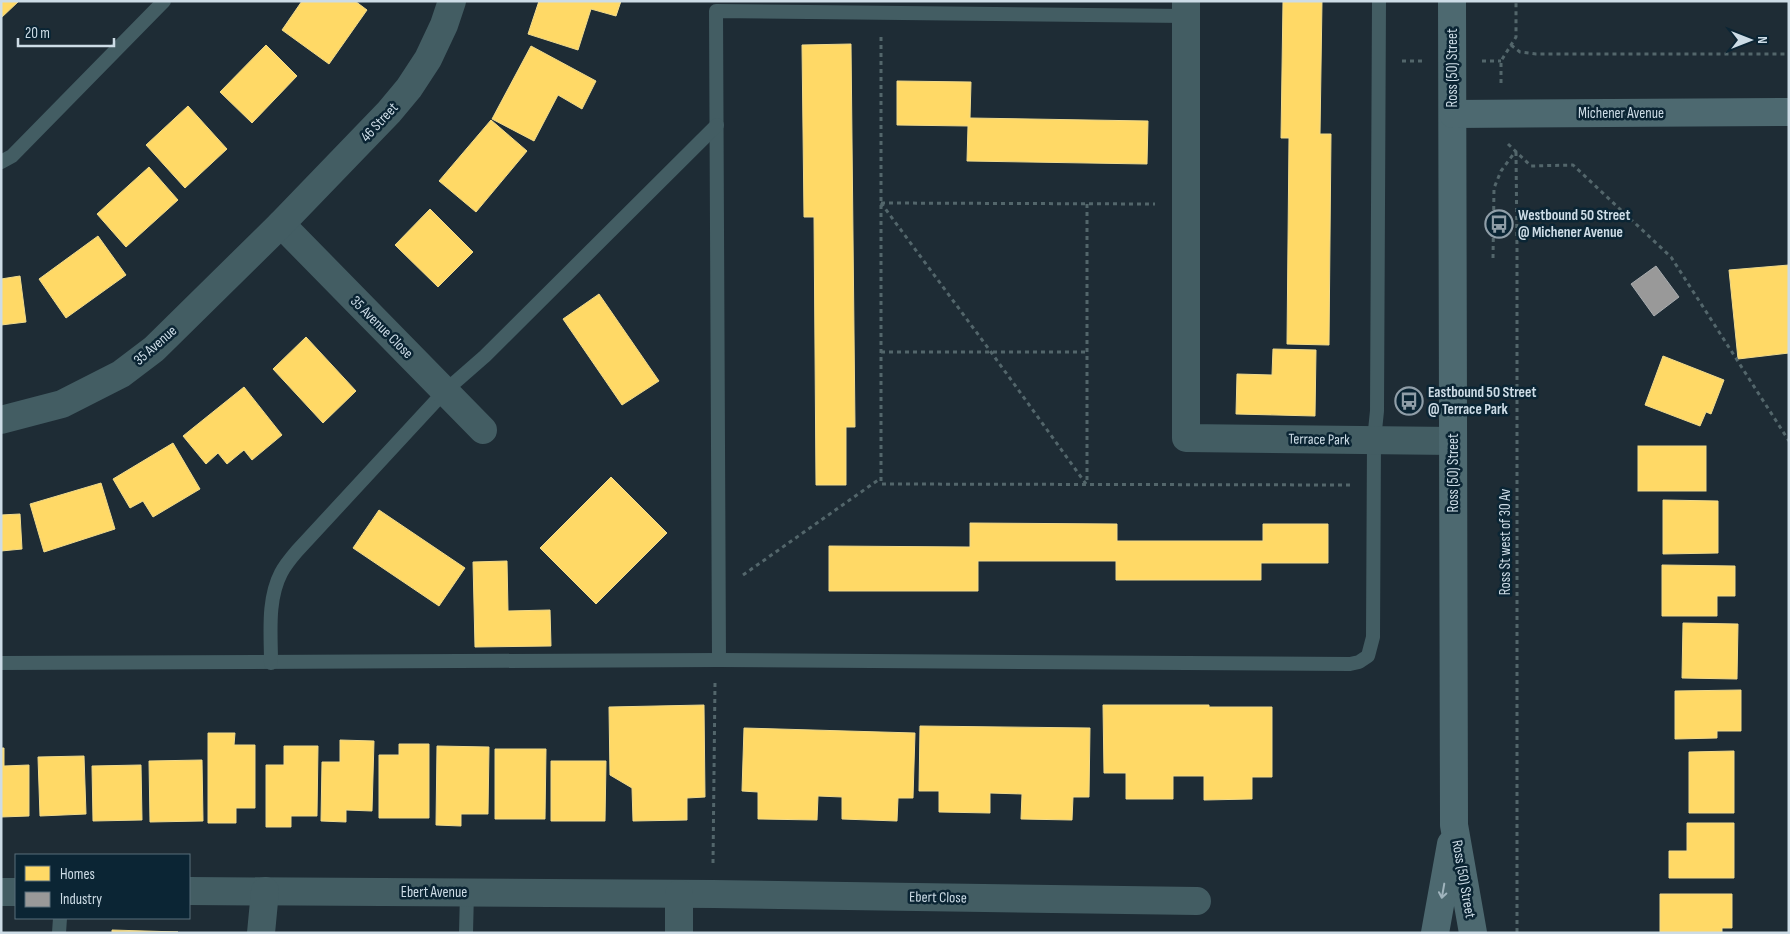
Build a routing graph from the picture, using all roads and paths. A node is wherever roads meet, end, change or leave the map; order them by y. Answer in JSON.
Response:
{"nodes":[{"id":1,"x":164,"y":1,"type":"edge"},
{"id":2,"x":452,"y":1,"type":"edge"},
{"id":3,"x":1379,"y":1,"type":"edge"},
{"id":4,"x":1452,"y":1,"type":"edge"},
{"id":5,"x":1516,"y":1,"type":"edge"},
{"id":6,"x":716,"y":6,"type":"edge"},
{"id":7,"x":1186,"y":8,"type":"edge"},
{"id":8,"x":881,"y":14,"type":"junction"},
{"id":9,"x":1511,"y":45,"type":"junction"},
{"id":10,"x":1789,"y":54,"type":"edge"},
{"id":11,"x":1789,"y":112,"type":"edge"},
{"id":12,"x":1452,"y":114,"type":"junction"},
{"id":13,"x":1500,"y":114,"type":"junction"},
{"id":14,"x":717,"y":125,"type":"junction"},
{"id":15,"x":1516,"y":152,"type":"junction"},
{"id":16,"x":1,"y":162,"type":"edge"},
{"id":17,"x":881,"y":203,"type":"junction"},
{"id":18,"x":1087,"y":204,"type":"junction"},
{"id":19,"x":1186,"y":204,"type":"junction"},
{"id":20,"x":281,"y":224,"type":"junction"},
{"id":21,"x":1493,"y":258,"type":"dead end"},
{"id":22,"x":881,"y":352,"type":"junction"},
{"id":23,"x":991,"y":352,"type":"junction"},
{"id":24,"x":1087,"y":352,"type":"junction"},
{"id":25,"x":445,"y":391,"type":"junction"},
{"id":26,"x":1,"y":420,"type":"edge"},
{"id":27,"x":483,"y":430,"type":"dead end"},
{"id":28,"x":1374,"y":440,"type":"junction"},
{"id":29,"x":1453,"y":441,"type":"junction"},
{"id":30,"x":1789,"y":441,"type":"edge"},
{"id":31,"x":881,"y":478,"type":"junction"},
{"id":32,"x":1087,"y":485,"type":"junction"},
{"id":33,"x":1351,"y":485,"type":"dead end"},
{"id":34,"x":718,"y":593,"type":"junction"},
{"id":35,"x":719,"y":660,"type":"junction"},
{"id":36,"x":1,"y":663,"type":"edge"},
{"id":37,"x":272,"y":663,"type":"junction"},
{"id":38,"x":1454,"y":825,"type":"junction"},
{"id":39,"x":190,"y":891,"type":"edge"},
{"id":40,"x":264,"y":891,"type":"junction"},
{"id":41,"x":1,"y":892,"type":"edge"},
{"id":42,"x":15,"y":892,"type":"edge"},
{"id":43,"x":467,"y":892,"type":"junction"},
{"id":44,"x":679,"y":894,"type":"junction"},
{"id":45,"x":713,"y":894,"type":"junction"},
{"id":46,"x":1197,"y":901,"type":"dead end"},
{"id":47,"x":60,"y":919,"type":"edge"},
{"id":48,"x":59,"y":933,"type":"edge"},
{"id":49,"x":261,"y":933,"type":"edge"},
{"id":50,"x":466,"y":933,"type":"edge"},
{"id":51,"x":679,"y":933,"type":"edge"},
{"id":52,"x":1436,"y":933,"type":"edge"},
{"id":53,"x":1473,"y":933,"type":"edge"},
{"id":54,"x":1516,"y":933,"type":"edge"}],
"edges":[{"from":1,"to":16,"type":"lane"},
{"from":2,"to":20,"type":"street","name":"46 Street"},
{"from":3,"to":28,"type":"lane"},
{"from":4,"to":12,"type":"main road","name":"Ross (50) Street"},
{"from":5,"to":9,"type":"path"},
{"from":6,"to":8,"type":"lane"},
{"from":6,"to":14,"type":"lane"},
{"from":7,"to":8,"type":"lane"},
{"from":7,"to":19,"type":"street"},
{"from":8,"to":17,"type":"path"},
{"from":9,"to":10,"type":"path"},
{"from":9,"to":13,"type":"path"},
{"from":11,"to":13,"type":"main road","name":"Michener Avenue"},
{"from":12,"to":13,"type":"main road","name":"Michener Avenue"},
{"from":12,"to":29,"type":"main road","name":"Ross (50) Street"},
{"from":14,"to":25,"type":"lane"},
{"from":14,"to":34,"type":"lane"},
{"from":15,"to":21,"type":"path"},
{"from":15,"to":30,"type":"path"},
{"from":15,"to":54,"type":"path","name":"Ross St west of 30 Av"},
{"from":17,"to":18,"type":"path"},
{"from":17,"to":22,"type":"path"},
{"from":17,"to":23,"type":"path"},
{"from":18,"to":19,"type":"path"},
{"from":18,"to":24,"type":"path"},
{"from":19,"to":28,"type":"street","name":"Terrace Park"},
{"from":20,"to":25,"type":"street","name":"35 Avenue Close"},
{"from":20,"to":26,"type":"street","name":"35 Avenue"},
{"from":22,"to":23,"type":"path"},
{"from":22,"to":31,"type":"path"},
{"from":23,"to":24,"type":"path"},
{"from":23,"to":32,"type":"path"},
{"from":24,"to":32,"type":"path"},
{"from":25,"to":27,"type":"street","name":"35 Avenue Close"},
{"from":25,"to":37,"type":"lane"},
{"from":28,"to":29,"type":"street","name":"Terrace Park"},
{"from":28,"to":35,"type":"lane"},
{"from":29,"to":38,"type":"main road","name":"Ross (50) Street"},
{"from":31,"to":32,"type":"path"},
{"from":31,"to":34,"type":"path"},
{"from":32,"to":33,"type":"path"},
{"from":34,"to":35,"type":"lane"},
{"from":35,"to":37,"type":"lane"},
{"from":35,"to":45,"type":"path"},
{"from":36,"to":37,"type":"lane"},
{"from":38,"to":52,"type":"main road","name":"Ross (50) Street","one_way":true},
{"from":38,"to":53,"type":"main road","name":"Ross (50) Street"},
{"from":39,"to":40,"type":"street","name":"Ebert Avenue"},
{"from":40,"to":43,"type":"street","name":"Ebert Avenue"},
{"from":40,"to":49,"type":"street"},
{"from":41,"to":42,"type":"street"},
{"from":43,"to":44,"type":"street","name":"Ebert Avenue"},
{"from":43,"to":50,"type":"lane"},
{"from":44,"to":45,"type":"street","name":"Ebert Close"},
{"from":44,"to":51,"type":"street"},
{"from":45,"to":46,"type":"street","name":"Ebert Close"},
{"from":47,"to":48,"type":"lane"}]}
